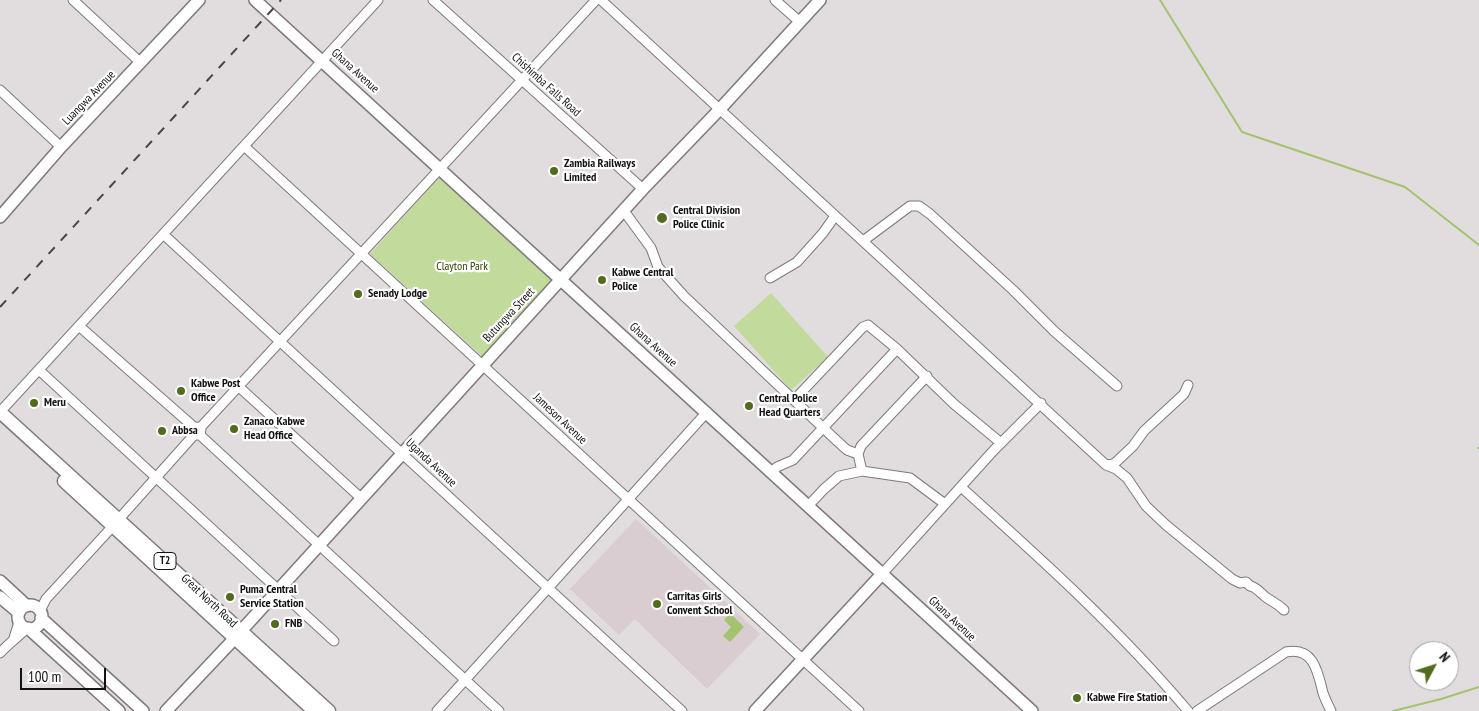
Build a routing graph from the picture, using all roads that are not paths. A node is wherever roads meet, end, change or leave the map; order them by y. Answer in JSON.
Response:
{"nodes":[{"id":1,"x":73,"y":0,"type":"edge"},
{"id":2,"x":199,"y":0,"type":"edge"},
{"id":3,"x":255,"y":0,"type":"edge"},
{"id":4,"x":378,"y":0,"type":"edge"},
{"id":5,"x":433,"y":0,"type":"edge"},
{"id":6,"x":596,"y":0,"type":"edge"},
{"id":7,"x":601,"y":0,"type":"edge"},
{"id":8,"x":775,"y":0,"type":"edge"},
{"id":9,"x":820,"y":0,"type":"edge"},
{"id":10,"x":800,"y":22,"type":"junction"},
{"id":11,"x":323,"y":61,"type":"junction"},
{"id":12,"x":141,"y":63,"type":"junction"},
{"id":13,"x":522,"y":80,"type":"junction"},
{"id":14,"x":0,"y":90,"type":"edge"},
{"id":15,"x":720,"y":109,"type":"junction"},
{"id":16,"x":244,"y":146,"type":"junction"},
{"id":17,"x":61,"y":147,"type":"junction"},
{"id":18,"x":440,"y":168,"type":"junction"},
{"id":19,"x":643,"y":188,"type":"junction"},
{"id":20,"x":624,"y":211,"type":"junction"},
{"id":21,"x":835,"y":216,"type":"junction"},
{"id":22,"x":0,"y":217,"type":"edge"},
{"id":23,"x":163,"y":234,"type":"junction"},
{"id":24,"x":863,"y":241,"type":"junction"},
{"id":25,"x":361,"y":254,"type":"junction"},
{"id":26,"x":770,"y":278,"type":"dead end"},
{"id":27,"x":561,"y":279,"type":"junction"},
{"id":28,"x":79,"y":326,"type":"junction"},
{"id":29,"x":280,"y":342,"type":"junction"},
{"id":30,"x":897,"y":349,"type":"junction"},
{"id":31,"x":482,"y":364,"type":"junction"},
{"id":32,"x":39,"y":370,"type":"junction"},
{"id":33,"x":927,"y":376,"type":"junction"},
{"id":34,"x":1188,"y":385,"type":"dead end"},
{"id":35,"x":238,"y":386,"type":"junction"},
{"id":36,"x":1117,"y":386,"type":"dead end"},
{"id":37,"x":794,"y":400,"type":"junction"},
{"id":38,"x":1040,"y":404,"type":"junction"},
{"id":39,"x":0,"y":412,"type":"edge"},
{"id":40,"x":707,"y":412,"type":"junction"},
{"id":41,"x":0,"y":422,"type":"edge"},
{"id":42,"x":823,"y":428,"type":"junction"},
{"id":43,"x":197,"y":431,"type":"junction"},
{"id":44,"x":1001,"y":443,"type":"junction"},
{"id":45,"x":403,"y":454,"type":"junction"},
{"id":46,"x":858,"y":454,"type":"junction"},
{"id":47,"x":1106,"y":465,"type":"junction"},
{"id":48,"x":862,"y":471,"type":"junction"},
{"id":49,"x":772,"y":472,"type":"junction"},
{"id":50,"x":156,"y":477,"type":"junction"},
{"id":51,"x":961,"y":487,"type":"junction"},
{"id":52,"x":362,"y":499,"type":"junction"},
{"id":53,"x":628,"y":499,"type":"junction"},
{"id":54,"x":946,"y":504,"type":"junction"},
{"id":55,"x":808,"y":506,"type":"junction"},
{"id":56,"x":116,"y":523,"type":"junction"},
{"id":57,"x":319,"y":546,"type":"junction"},
{"id":58,"x":882,"y":574,"type":"junction"},
{"id":59,"x":0,"y":581,"type":"edge"},
{"id":60,"x":548,"y":588,"type":"junction"},
{"id":61,"x":279,"y":590,"type":"junction"},
{"id":62,"x":0,"y":597,"type":"edge"},
{"id":63,"x":1284,"y":610,"type":"dead end"},
{"id":64,"x":29,"y":616,"type":"junction"},
{"id":65,"x":238,"y":634,"type":"junction"},
{"id":66,"x":334,"y":641,"type":"dead end"},
{"id":67,"x":0,"y":652,"type":"edge"},
{"id":68,"x":803,"y":660,"type":"junction"},
{"id":69,"x":465,"y":680,"type":"junction"},
{"id":70,"x":320,"y":708,"type":"edge"},
{"id":71,"x":119,"y":711,"type":"edge"},
{"id":72,"x":142,"y":711,"type":"edge"},
{"id":73,"x":166,"y":711,"type":"edge"},
{"id":74,"x":437,"y":711,"type":"edge"},
{"id":75,"x":499,"y":711,"type":"edge"},
{"id":76,"x":682,"y":711,"type":"edge"},
{"id":77,"x":755,"y":711,"type":"edge"},
{"id":78,"x":859,"y":711,"type":"edge"},
{"id":79,"x":1032,"y":711,"type":"edge"},
{"id":80,"x":1188,"y":711,"type":"edge"},
{"id":81,"x":1197,"y":711,"type":"edge"},
{"id":82,"x":1331,"y":711,"type":"edge"}],
"edges":[{"from":1,"to":12,"type":"street"},
{"from":2,"to":12,"type":"main road","name":"Luangwa Avenue"},
{"from":3,"to":11,"type":"main road","name":"Ghana Avenue"},
{"from":4,"to":11,"type":"street"},
{"from":5,"to":13,"type":"street","name":"Chishimba Falls Road"},
{"from":6,"to":13,"type":"street"},
{"from":7,"to":15,"type":"street"},
{"from":8,"to":10,"type":"street"},
{"from":9,"to":10,"type":"main road","name":"Butungwa Street"},
{"from":10,"to":15,"type":"main road","name":"Butungwa Street"},
{"from":11,"to":16,"type":"street"},
{"from":11,"to":18,"type":"main road","name":"Ghana Avenue"},
{"from":12,"to":17,"type":"main road","name":"Luangwa Avenue"},
{"from":13,"to":18,"type":"street"},
{"from":13,"to":19,"type":"street","name":"Chishimba Falls Road"},
{"from":14,"to":17,"type":"street"},
{"from":15,"to":19,"type":"main road","name":"Butungwa Street"},
{"from":15,"to":21,"type":"street"},
{"from":16,"to":23,"type":"street"},
{"from":16,"to":25,"type":"street","name":"Jameson Avenue"},
{"from":17,"to":22,"type":"main road","name":"Luangwa Avenue"},
{"from":18,"to":25,"type":"street"},
{"from":18,"to":27,"type":"main road","name":"Ghana Avenue"},
{"from":19,"to":20,"type":"main road","name":"Butungwa Street"},
{"from":20,"to":27,"type":"main road","name":"Butungwa Street"},
{"from":20,"to":37,"type":"street"},
{"from":21,"to":24,"type":"street"},
{"from":21,"to":26,"type":"street"},
{"from":23,"to":28,"type":"street"},
{"from":23,"to":29,"type":"street","name":"Uganda Avenue"},
{"from":24,"to":36,"type":"street"},
{"from":24,"to":38,"type":"street"},
{"from":25,"to":29,"type":"street"},
{"from":25,"to":31,"type":"street","name":"Jameson Avenue"},
{"from":27,"to":31,"type":"main road","name":"Butungwa Street"},
{"from":27,"to":40,"type":"main road","name":"Ghana Avenue"},
{"from":28,"to":32,"type":"street"},
{"from":28,"to":43,"type":"street"},
{"from":29,"to":35,"type":"street"},
{"from":29,"to":45,"type":"street","name":"Uganda Avenue"},
{"from":30,"to":33,"type":"street"},
{"from":30,"to":37,"type":"street"},
{"from":30,"to":42,"type":"street"},
{"from":31,"to":45,"type":"main road","name":"Butungwa Street"},
{"from":31,"to":53,"type":"street","name":"Jameson Avenue"},
{"from":32,"to":39,"type":"street"},
{"from":32,"to":50,"type":"street"},
{"from":33,"to":44,"type":"street"},
{"from":33,"to":46,"type":"street"},
{"from":34,"to":47,"type":"street"},
{"from":35,"to":43,"type":"street"},
{"from":35,"to":52,"type":"street"},
{"from":37,"to":42,"type":"street"},
{"from":38,"to":44,"type":"street"},
{"from":38,"to":47,"type":"street"},
{"from":39,"to":56,"type":"highway","name":"Great North Road","number":"T2"},
{"from":40,"to":49,"type":"main road","name":"Ghana Avenue"},
{"from":40,"to":53,"type":"street"},
{"from":41,"to":56,"type":"highway","name":"Great North Road","number":"T2"},
{"from":42,"to":46,"type":"street"},
{"from":42,"to":49,"type":"street"},
{"from":43,"to":50,"type":"street"},
{"from":43,"to":57,"type":"street"},
{"from":44,"to":51,"type":"street"},
{"from":45,"to":52,"type":"main road","name":"Butungwa Street"},
{"from":45,"to":60,"type":"street","name":"Uganda Avenue"},
{"from":46,"to":48,"type":"street"},
{"from":47,"to":63,"type":"street"},
{"from":48,"to":54,"type":"street"},
{"from":48,"to":55,"type":"street"},
{"from":49,"to":55,"type":"main road","name":"Ghana Avenue"},
{"from":50,"to":56,"type":"street"},
{"from":50,"to":61,"type":"street"},
{"from":51,"to":54,"type":"street"},
{"from":51,"to":80,"type":"street"},
{"from":52,"to":57,"type":"main road","name":"Butungwa Street"},
{"from":53,"to":60,"type":"street"},
{"from":53,"to":68,"type":"street","name":"Jameson Avenue"},
{"from":54,"to":58,"type":"street"},
{"from":55,"to":58,"type":"main road","name":"Ghana Avenue"},
{"from":56,"to":64,"type":"street"},
{"from":56,"to":65,"type":"highway","name":"Great North Road","number":"T2"},
{"from":57,"to":61,"type":"main road","name":"Butungwa Street"},
{"from":57,"to":69,"type":"street"},
{"from":58,"to":68,"type":"main road"},
{"from":58,"to":79,"type":"main road","name":"Ghana Avenue"},
{"from":59,"to":64,"type":"main road"},
{"from":60,"to":69,"type":"street"},
{"from":60,"to":76,"type":"street","name":"Uganda Avenue"},
{"from":61,"to":65,"type":"main road","name":"Butungwa Street"},
{"from":61,"to":66,"type":"street"},
{"from":62,"to":64,"type":"main road"},
{"from":64,"to":67,"type":"street"},
{"from":64,"to":71,"type":"main road"},
{"from":64,"to":72,"type":"main road"},
{"from":65,"to":70,"type":"highway","name":"Great North Road","number":"T2"},
{"from":65,"to":73,"type":"main road","name":"Butungwa Street"},
{"from":68,"to":77,"type":"main road"},
{"from":68,"to":78,"type":"street","name":"Jameson Avenue"},
{"from":69,"to":74,"type":"street"},
{"from":69,"to":75,"type":"street"},
{"from":81,"to":82,"type":"street"}]}
